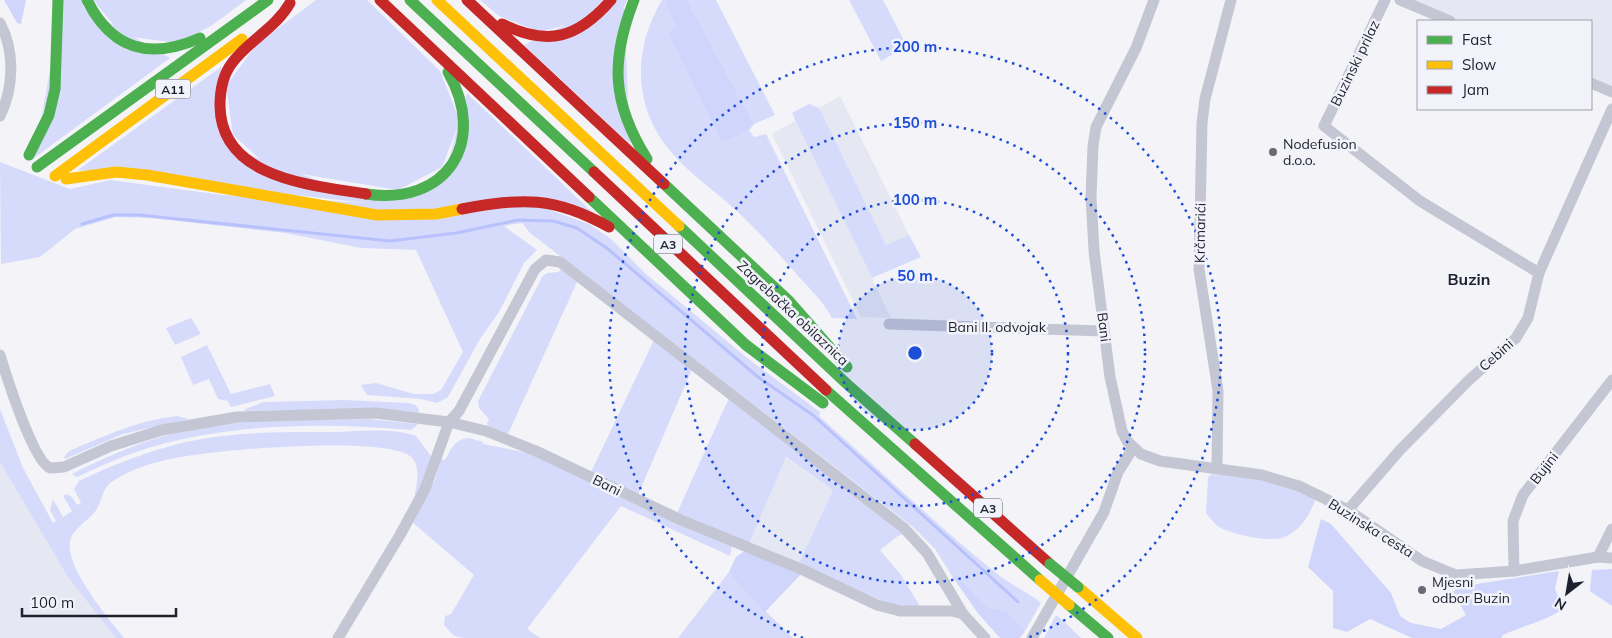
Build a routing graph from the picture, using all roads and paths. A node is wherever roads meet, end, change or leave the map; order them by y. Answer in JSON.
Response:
{"nodes":[{"id":1,"x":58,"y":0,"type":"edge"},
{"id":2,"x":86,"y":0,"type":"edge"},
{"id":3,"x":254,"y":0,"type":"edge"},
{"id":4,"x":268,"y":0,"type":"edge"},
{"id":5,"x":380,"y":0,"type":"edge"},
{"id":6,"x":410,"y":0,"type":"edge"},
{"id":7,"x":437,"y":0,"type":"edge"},
{"id":8,"x":611,"y":0,"type":"edge"},
{"id":9,"x":634,"y":0,"type":"edge"},
{"id":10,"x":1154,"y":0,"type":"edge"},
{"id":11,"x":1231,"y":0,"type":"edge"},
{"id":12,"x":1386,"y":0,"type":"edge"},
{"id":13,"x":292,"y":1,"type":"edge"},
{"id":14,"x":1404,"y":1,"type":"edge"},
{"id":15,"x":470,"y":2,"type":"edge"},
{"id":16,"x":1448,"y":20,"type":"edge"},
{"id":17,"x":0,"y":23,"type":"edge"},
{"id":18,"x":407,"y":25,"type":"junction"},
{"id":19,"x":1592,"y":83,"type":"edge"},
{"id":20,"x":1612,"y":92,"type":"edge"},
{"id":21,"x":1612,"y":110,"type":"edge"},
{"id":22,"x":0,"y":116,"type":"edge"},
{"id":23,"x":29,"y":155,"type":"dead end"},
{"id":24,"x":37,"y":167,"type":"dead end"},
{"id":25,"x":712,"y":230,"type":"junction"},
{"id":26,"x":660,"y":264,"type":"junction"},
{"id":27,"x":1539,"y":273,"type":"junction"},
{"id":28,"x":889,"y":324,"type":"dead end"},
{"id":29,"x":1104,"y":331,"type":"junction"},
{"id":30,"x":0,"y":355,"type":"edge"},
{"id":31,"x":1612,"y":380,"type":"edge"},
{"id":32,"x":449,"y":422,"type":"junction"},
{"id":33,"x":1133,"y":448,"type":"junction"},
{"id":34,"x":925,"y":453,"type":"junction"},
{"id":35,"x":1217,"y":467,"type":"junction"},
{"id":36,"x":930,"y":484,"type":"junction"},
{"id":37,"x":1348,"y":510,"type":"junction"},
{"id":38,"x":1612,"y":529,"type":"edge"},
{"id":39,"x":1598,"y":557,"type":"junction"},
{"id":40,"x":1612,"y":558,"type":"edge"},
{"id":41,"x":1514,"y":571,"type":"junction"},
{"id":42,"x":963,"y":614,"type":"junction"},
{"id":43,"x":338,"y":638,"type":"edge"},
{"id":44,"x":985,"y":638,"type":"edge"},
{"id":45,"x":1032,"y":638,"type":"edge"},
{"id":46,"x":1108,"y":638,"type":"edge"},
{"id":47,"x":1137,"y":638,"type":"edge"}],
"edges":[{"from":1,"to":23,"type":"highway"},
{"from":2,"to":3,"type":"highway"},
{"from":4,"to":24,"type":"highway","number":"A11"},
{"from":5,"to":18,"type":"highway"},
{"from":6,"to":36,"type":"highway","number":"A3"},
{"from":7,"to":34,"type":"highway","name":"Zagrebačka obilaznica","number":"A3"},
{"from":8,"to":15,"type":"highway"},
{"from":9,"to":25,"type":"highway"},
{"from":10,"to":29,"type":"street","name":"Bani"},
{"from":11,"to":35,"type":"street","name":"Krčmarići"},
{"from":12,"to":27,"type":"street","name":"Buzinski prilaz"},
{"from":13,"to":18,"type":"highway"},
{"from":13,"to":26,"type":"highway","number":"A11"},
{"from":14,"to":16,"type":"street"},
{"from":15,"to":25,"type":"highway"},
{"from":17,"to":22,"type":"street"},
{"from":18,"to":26,"type":"highway"},
{"from":19,"to":20,"type":"street"},
{"from":21,"to":27,"type":"street","name":"Cebini"},
{"from":25,"to":34,"type":"highway"},
{"from":26,"to":36,"type":"highway"},
{"from":27,"to":37,"type":"street","name":"Cebini"},
{"from":28,"to":29,"type":"street","name":"Bani II. odvojak"},
{"from":29,"to":33,"type":"street","name":"Bani"},
{"from":30,"to":32,"type":"street","name":"Bani"},
{"from":31,"to":41,"type":"street","name":"Bujini"},
{"from":32,"to":42,"type":"street","name":"Bani"},
{"from":32,"to":42,"type":"street"},
{"from":32,"to":43,"type":"street"},
{"from":33,"to":35,"type":"street","name":"Buzinska cesta"},
{"from":33,"to":45,"type":"street"},
{"from":34,"to":47,"type":"highway","name":"Zagrebačka obilaznica","number":"A3","bridge":true},
{"from":35,"to":37,"type":"street","name":"Buzinska cesta"},
{"from":36,"to":46,"type":"highway","number":"A3","bridge":true},
{"from":37,"to":41,"type":"street","name":"Buzinska cesta"},
{"from":38,"to":39,"type":"street"},
{"from":39,"to":40,"type":"street","name":"Buzinska cesta"},
{"from":39,"to":41,"type":"street","name":"Buzinska cesta"},
{"from":42,"to":44,"type":"street"}]}
